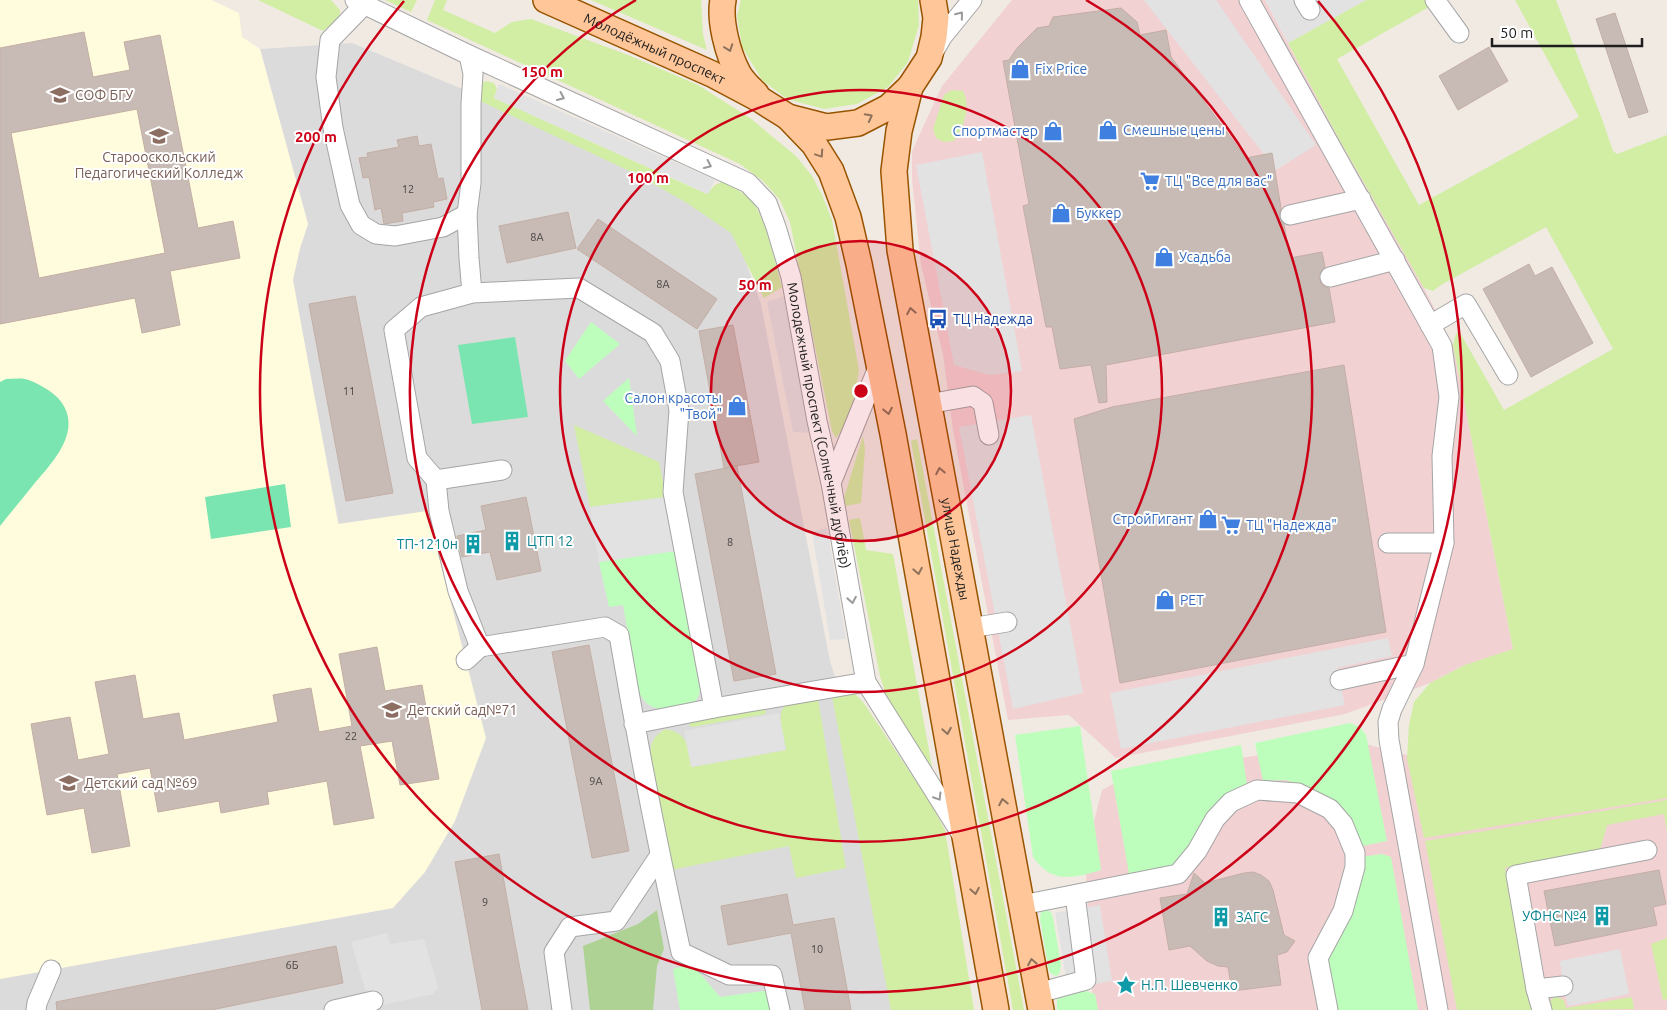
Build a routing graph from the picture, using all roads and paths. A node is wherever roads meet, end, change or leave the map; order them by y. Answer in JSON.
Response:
{"nodes":[{"id":1,"x":546,"y":0,"type":"edge"},
{"id":2,"x":723,"y":0,"type":"edge"},
{"id":3,"x":933,"y":0,"type":"edge"},
{"id":4,"x":972,"y":0,"type":"edge"},
{"id":5,"x":1249,"y":0,"type":"edge"},
{"id":6,"x":1435,"y":0,"type":"edge"},
{"id":7,"x":360,"y":2,"type":"edge"},
{"id":8,"x":1459,"y":33,"type":"dead end"},
{"id":9,"x":468,"y":55,"type":"junction"},
{"id":10,"x":929,"y":58,"type":"junction"},
{"id":11,"x":910,"y":87,"type":"junction"},
{"id":12,"x":761,"y":100,"type":"junction"},
{"id":13,"x":788,"y":117,"type":"junction"},
{"id":14,"x":1361,"y":199,"type":"junction"},
{"id":15,"x":468,"y":214,"type":"junction"},
{"id":16,"x":1290,"y":215,"type":"dead end"},
{"id":17,"x":1395,"y":260,"type":"junction"},
{"id":18,"x":1330,"y":277,"type":"dead end"},
{"id":19,"x":472,"y":293,"type":"junction"},
{"id":20,"x":1430,"y":325,"type":"junction"},
{"id":21,"x":879,"y":366,"type":"junction"},
{"id":22,"x":1508,"y":375,"type":"dead end"},
{"id":23,"x":928,"y":404,"type":"junction"},
{"id":24,"x":989,"y":435,"type":"dead end"},
{"id":25,"x":502,"y":470,"type":"dead end"},
{"id":26,"x":436,"y":480,"type":"junction"},
{"id":27,"x":831,"y":483,"type":"junction"},
{"id":28,"x":1388,"y":543,"type":"dead end"},
{"id":29,"x":1444,"y":543,"type":"junction"},
{"id":30,"x":1007,"y":622,"type":"dead end"},
{"id":31,"x":970,"y":628,"type":"junction"},
{"id":32,"x":480,"y":647,"type":"junction"},
{"id":33,"x":466,"y":660,"type":"dead end"},
{"id":34,"x":1414,"y":664,"type":"junction"},
{"id":35,"x":1340,"y":680,"type":"dead end"},
{"id":36,"x":866,"y":682,"type":"junction"},
{"id":37,"x":714,"y":708,"type":"junction"},
{"id":38,"x":634,"y":724,"type":"junction"},
{"id":39,"x":967,"y":843,"type":"junction"},
{"id":40,"x":1647,"y":850,"type":"dead end"},
{"id":41,"x":660,"y":855,"type":"junction"},
{"id":42,"x":1075,"y":895,"type":"junction"},
{"id":43,"x":1022,"y":905,"type":"junction"},
{"id":44,"x":51,"y":970,"type":"dead end"},
{"id":45,"x":1563,"y":986,"type":"dead end"},
{"id":46,"x":1536,"y":989,"type":"junction"},
{"id":47,"x":373,"y":1001,"type":"dead end"},
{"id":48,"x":1040,"y":1001,"type":"edge"},
{"id":49,"x":36,"y":1010,"type":"edge"},
{"id":50,"x":334,"y":1010,"type":"edge"},
{"id":51,"x":562,"y":1010,"type":"edge"},
{"id":52,"x":780,"y":1010,"type":"edge"},
{"id":53,"x":996,"y":1010,"type":"edge"},
{"id":54,"x":1328,"y":1010,"type":"edge"},
{"id":55,"x":1438,"y":1010,"type":"edge"},
{"id":56,"x":1542,"y":1010,"type":"edge"}],
"edges":[{"from":1,"to":12,"type":"main road","name":"Молодёжный проспект"},
{"from":2,"to":12,"type":"main road","name":"Молодёжный проспект","one_way":true},
{"from":3,"to":10,"type":"main road","name":"Молодёжный проспект"},
{"from":10,"to":4,"type":"street","name":"Молодёжный проспект","one_way":true},
{"from":5,"to":14,"type":"street"},
{"from":6,"to":8,"type":"street"},
{"from":7,"to":9,"type":"street","name":"Молодежный проспект (Солнечный дублёр)"},
{"from":7,"to":15,"type":"street"},
{"from":9,"to":15,"type":"street"},
{"from":9,"to":27,"type":"street","name":"Молодежный проспект (Солнечный дублёр)","one_way":true},
{"from":10,"to":11,"type":"main road","name":"Молодёжный проспект"},
{"from":13,"to":11,"type":"main road","name":"Молодёжный проспект","one_way":true},
{"from":23,"to":11,"type":"main road","name":"улица Надежды","one_way":true},
{"from":12,"to":13,"type":"main road","name":"Молодёжный проспект"},
{"from":13,"to":21,"type":"main road","one_way":true},
{"from":14,"to":16,"type":"street"},
{"from":14,"to":17,"type":"street"},
{"from":15,"to":19,"type":"street"},
{"from":17,"to":18,"type":"street"},
{"from":17,"to":20,"type":"street"},
{"from":19,"to":26,"type":"street"},
{"from":19,"to":37,"type":"street"},
{"from":20,"to":22,"type":"street"},
{"from":20,"to":29,"type":"street"},
{"from":21,"to":27,"type":"street"},
{"from":21,"to":39,"type":"main road","one_way":true},
{"from":23,"to":24,"type":"street"},
{"from":31,"to":23,"type":"main road","name":"улица Надежды","one_way":true},
{"from":25,"to":26,"type":"street"},
{"from":26,"to":32,"type":"street"},
{"from":27,"to":36,"type":"street","name":"Молодежный проспект (Солнечный дублёр)","one_way":true},
{"from":28,"to":29,"type":"street"},
{"from":29,"to":34,"type":"street"},
{"from":30,"to":31,"type":"street"},
{"from":43,"to":31,"type":"main road","name":"улица Надежды","one_way":true},
{"from":32,"to":33,"type":"street"},
{"from":32,"to":38,"type":"street"},
{"from":34,"to":35,"type":"street"},
{"from":34,"to":55,"type":"street"},
{"from":36,"to":37,"type":"street"},
{"from":36,"to":39,"type":"street","name":"Молодежный проспект (Солнечный дублёр)","one_way":true},
{"from":37,"to":38,"type":"street"},
{"from":38,"to":41,"type":"street"},
{"from":39,"to":53,"type":"main road","one_way":true},
{"from":40,"to":46,"type":"street"},
{"from":41,"to":51,"type":"street"},
{"from":41,"to":52,"type":"street"},
{"from":42,"to":43,"type":"street"},
{"from":42,"to":48,"type":"street"},
{"from":42,"to":54,"type":"street"},
{"from":48,"to":43,"type":"main road","name":"улица Надежды","one_way":true},
{"from":44,"to":49,"type":"street"},
{"from":45,"to":46,"type":"street"},
{"from":46,"to":56,"type":"street"},
{"from":47,"to":50,"type":"street"}]}
